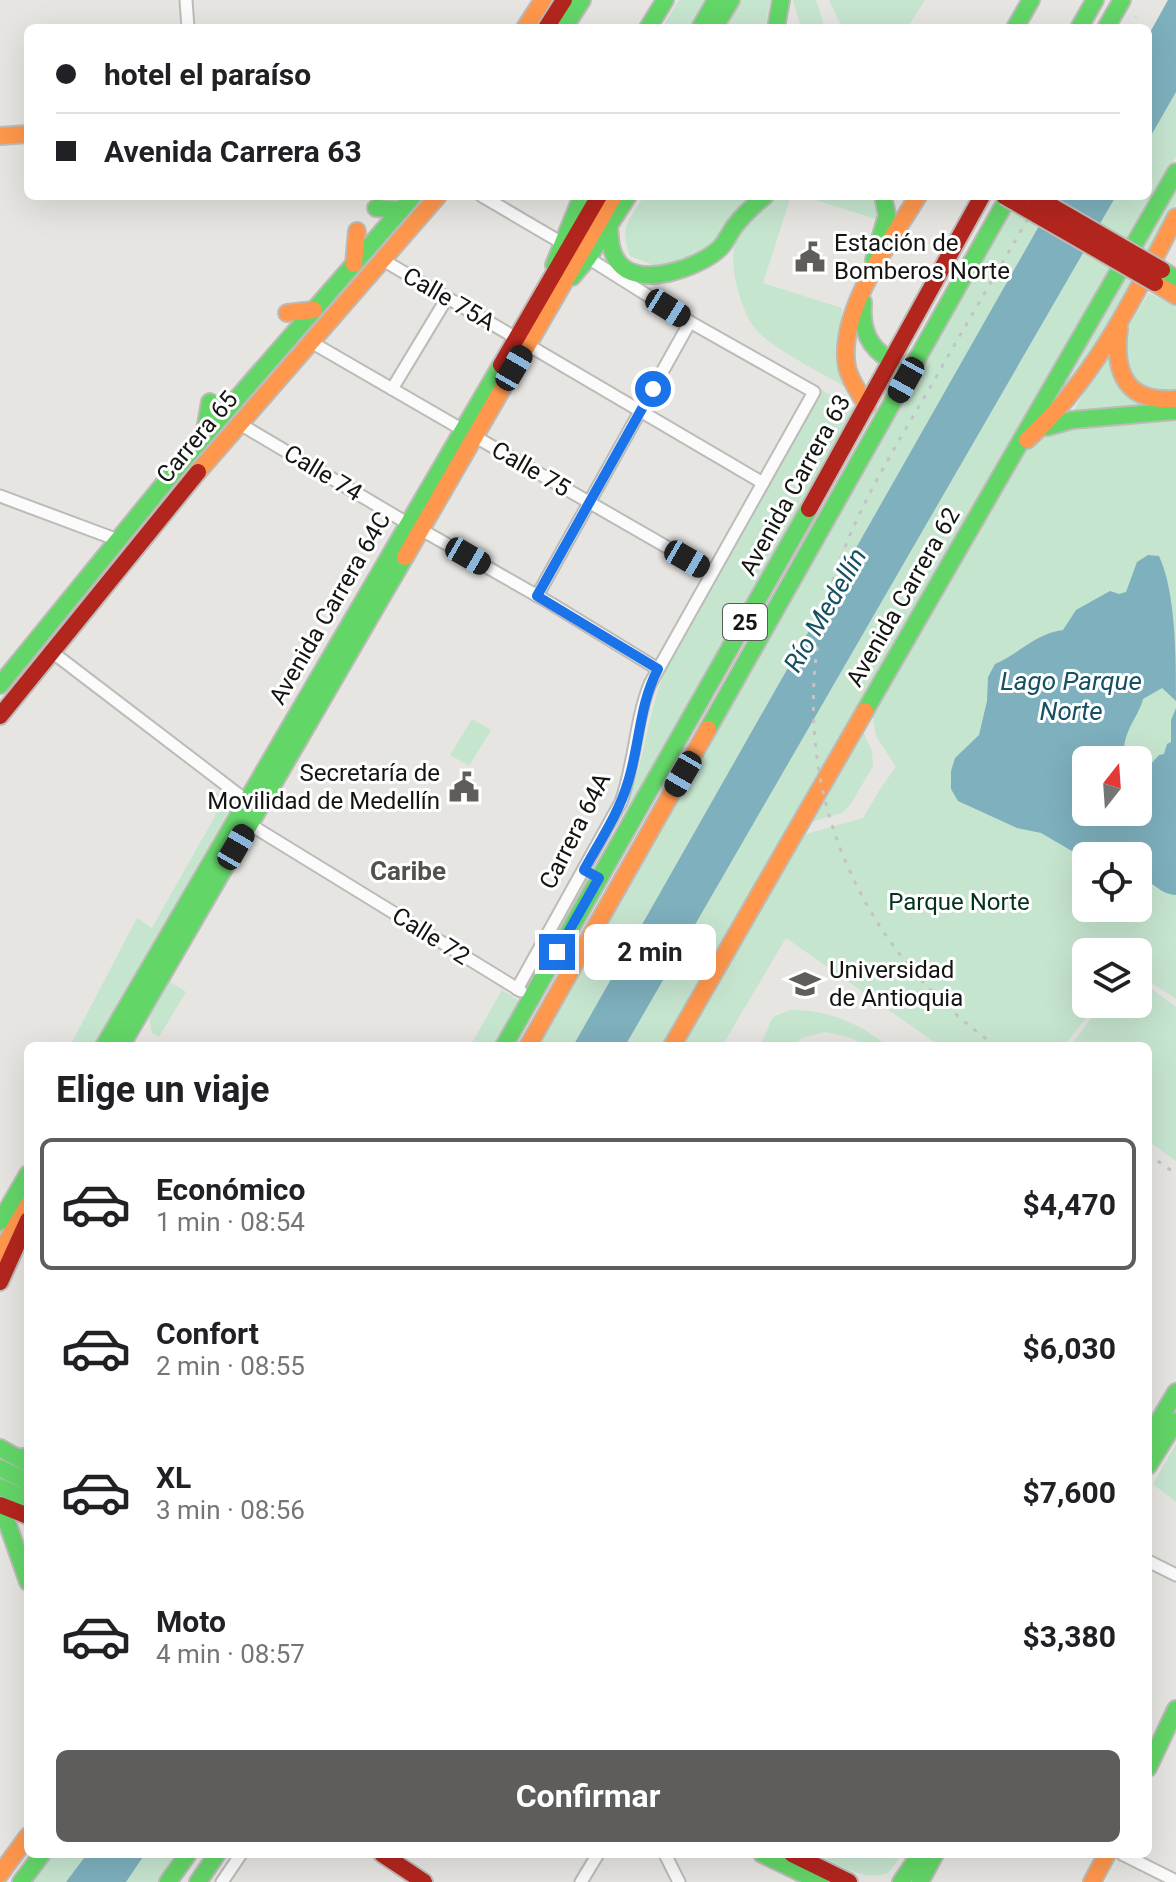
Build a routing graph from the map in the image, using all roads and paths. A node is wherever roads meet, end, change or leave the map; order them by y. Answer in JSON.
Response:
{"nodes":[{"id":1,"x":186,"y":0,"type":"edge"},
{"id":2,"x":543,"y":0,"type":"edge"},
{"id":3,"x":665,"y":0,"type":"edge"},
{"id":4,"x":716,"y":0,"type":"edge"},
{"id":5,"x":731,"y":0,"type":"edge"},
{"id":6,"x":1031,"y":0,"type":"edge"},
{"id":7,"x":1095,"y":0,"type":"edge"},
{"id":8,"x":1122,"y":0,"type":"edge"},
{"id":9,"x":575,"y":1,"type":"edge"},
{"id":10,"x":781,"y":3,"type":"edge"},
{"id":11,"x":188,"y":24,"type":"edge"},
{"id":12,"x":528,"y":24,"type":"edge"},
{"id":13,"x":550,"y":24,"type":"edge"},
{"id":14,"x":566,"y":24,"type":"edge"},
{"id":15,"x":650,"y":24,"type":"edge"},
{"id":16,"x":702,"y":24,"type":"edge"},
{"id":17,"x":716,"y":24,"type":"edge"},
{"id":18,"x":777,"y":24,"type":"edge"},
{"id":19,"x":790,"y":24,"type":"edge"},
{"id":20,"x":1017,"y":24,"type":"edge"},
{"id":21,"x":1081,"y":24,"type":"edge"},
{"id":22,"x":1108,"y":24,"type":"edge"},
{"id":23,"x":24,"y":134,"type":"edge"},
{"id":24,"x":0,"y":136,"type":"edge"},
{"id":25,"x":1176,"y":172,"type":"edge"},
{"id":26,"x":410,"y":200,"type":"edge"},
{"id":27,"x":434,"y":200,"type":"edge"},
{"id":28,"x":489,"y":200,"type":"edge"},
{"id":29,"x":580,"y":200,"type":"edge"},
{"id":30,"x":597,"y":200,"type":"edge"},
{"id":31,"x":611,"y":200,"type":"edge"},
{"id":32,"x":625,"y":200,"type":"edge"},
{"id":33,"x":760,"y":200,"type":"edge"},
{"id":34,"x":884,"y":200,"type":"edge"},
{"id":35,"x":916,"y":200,"type":"edge"},
{"id":36,"x":980,"y":200,"type":"edge"},
{"id":37,"x":1005,"y":200,"type":"edge"},
{"id":38,"x":1015,"y":200,"type":"edge"},
{"id":39,"x":1041,"y":200,"type":"edge"},
{"id":40,"x":376,"y":208,"type":"dead end"},
{"id":41,"x":401,"y":210,"type":"junction"},
{"id":42,"x":1176,"y":217,"type":"edge"},
{"id":43,"x":609,"y":226,"type":"junction"},
{"id":44,"x":357,"y":231,"type":"dead end"},
{"id":45,"x":562,"y":243,"type":"junction"},
{"id":46,"x":588,"y":258,"type":"junction"},
{"id":47,"x":381,"y":259,"type":"junction"},
{"id":48,"x":354,"y":264,"type":"junction"},
{"id":49,"x":1167,"y":277,"type":"edge"},
{"id":50,"x":866,"y":287,"type":"junction"},
{"id":51,"x":551,"y":290,"type":"junction"},
{"id":52,"x":1176,"y":296,"type":"edge"},
{"id":53,"x":447,"y":298,"type":"junction"},
{"id":54,"x":1126,"y":309,"type":"junction"},
{"id":55,"x":314,"y":310,"type":"junction"},
{"id":56,"x":287,"y":313,"type":"dead end"},
{"id":57,"x":690,"y":322,"type":"junction"},
{"id":58,"x":522,"y":341,"type":"junction"},
{"id":59,"x":311,"y":342,"type":"junction"},
{"id":60,"x":920,"y":356,"type":"junction"},
{"id":61,"x":892,"y":361,"type":"junction"},
{"id":62,"x":392,"y":389,"type":"junction"},
{"id":63,"x":1176,"y":399,"type":"edge"},
{"id":64,"x":210,"y":402,"type":"dead end"},
{"id":65,"x":867,"y":406,"type":"junction"},
{"id":66,"x":640,"y":411,"type":"junction"},
{"id":67,"x":1176,"y":411,"type":"edge"},
{"id":68,"x":240,"y":424,"type":"junction"},
{"id":69,"x":1039,"y":430,"type":"junction"},
{"id":70,"x":468,"y":433,"type":"junction"},
{"id":71,"x":204,"y":436,"type":"junction"},
{"id":72,"x":1017,"y":447,"type":"junction"},
{"id":73,"x":763,"y":483,"type":"junction"},
{"id":74,"x":0,"y":496,"type":"edge"},
{"id":75,"x":589,"y":502,"type":"junction"},
{"id":76,"x":413,"y":526,"type":"junction"},
{"id":77,"x":118,"y":540,"type":"junction"},
{"id":78,"x":712,"y":573,"type":"junction"},
{"id":79,"x":537,"y":596,"type":"junction"},
{"id":80,"x":52,"y":652,"type":"junction"},
{"id":81,"x":658,"y":669,"type":"junction"},
{"id":82,"x":0,"y":685,"type":"edge"},
{"id":83,"x":0,"y":716,"type":"edge"},
{"id":84,"x":247,"y":801,"type":"junction"},
{"id":85,"x":249,"y":824,"type":"junction"},
{"id":86,"x":591,"y":874,"type":"junction"},
{"id":87,"x":562,"y":925,"type":"junction"},
{"id":88,"x":517,"y":989,"type":"junction"},
{"id":89,"x":532,"y":998,"type":"junction"},
{"id":90,"x":106,"y":1042,"type":"edge"},
{"id":91,"x":123,"y":1042,"type":"edge"},
{"id":92,"x":506,"y":1042,"type":"edge"},
{"id":93,"x":530,"y":1042,"type":"edge"},
{"id":94,"x":674,"y":1042,"type":"edge"},
{"id":95,"x":24,"y":1181,"type":"edge"},
{"id":96,"x":24,"y":1182,"type":"edge"},
{"id":97,"x":0,"y":1209,"type":"edge"},
{"id":98,"x":24,"y":1212,"type":"edge"},
{"id":99,"x":0,"y":1222,"type":"edge"},
{"id":100,"x":24,"y":1229,"type":"edge"},
{"id":101,"x":0,"y":1253,"type":"edge"},
{"id":102,"x":0,"y":1282,"type":"edge"},
{"id":103,"x":1176,"y":1392,"type":"edge"},
{"id":104,"x":1176,"y":1421,"type":"edge"},
{"id":105,"x":1152,"y":1432,"type":"edge"},
{"id":106,"x":0,"y":1448,"type":"edge"},
{"id":107,"x":24,"y":1459,"type":"edge"},
{"id":108,"x":1152,"y":1460,"type":"edge"},
{"id":109,"x":0,"y":1468,"type":"edge"},
{"id":110,"x":24,"y":1480,"type":"edge"},
{"id":111,"x":0,"y":1487,"type":"edge"},
{"id":112,"x":24,"y":1498,"type":"edge"},
{"id":113,"x":0,"y":1508,"type":"edge"},
{"id":114,"x":24,"y":1515,"type":"edge"},
{"id":115,"x":1152,"y":1563,"type":"edge"},
{"id":116,"x":24,"y":1571,"type":"edge"},
{"id":117,"x":1176,"y":1575,"type":"edge"},
{"id":118,"x":1175,"y":1715,"type":"edge"},
{"id":119,"x":1152,"y":1760,"type":"edge"},
{"id":120,"x":24,"y":1842,"type":"edge"},
{"id":121,"x":15,"y":1854,"type":"junction"},
{"id":122,"x":39,"y":1858,"type":"edge"},
{"id":123,"x":185,"y":1858,"type":"edge"},
{"id":124,"x":214,"y":1858,"type":"edge"},
{"id":125,"x":238,"y":1858,"type":"edge"},
{"id":126,"x":372,"y":1858,"type":"edge"},
{"id":127,"x":388,"y":1858,"type":"edge"},
{"id":128,"x":596,"y":1858,"type":"edge"},
{"id":129,"x":667,"y":1858,"type":"edge"},
{"id":130,"x":770,"y":1858,"type":"edge"},
{"id":131,"x":800,"y":1858,"type":"edge"},
{"id":132,"x":917,"y":1858,"type":"edge"},
{"id":133,"x":933,"y":1858,"type":"edge"},
{"id":134,"x":1105,"y":1858,"type":"edge"},
{"id":135,"x":1130,"y":1858,"type":"edge"},
{"id":136,"x":0,"y":1864,"type":"edge"},
{"id":137,"x":0,"y":1874,"type":"edge"},
{"id":138,"x":813,"y":1880,"type":"edge"},
{"id":139,"x":1176,"y":1881,"type":"edge"},
{"id":140,"x":21,"y":1882,"type":"edge"},
{"id":141,"x":168,"y":1882,"type":"edge"},
{"id":142,"x":198,"y":1882,"type":"edge"},
{"id":143,"x":222,"y":1882,"type":"edge"},
{"id":144,"x":408,"y":1882,"type":"edge"},
{"id":145,"x":424,"y":1882,"type":"edge"},
{"id":146,"x":581,"y":1882,"type":"edge"},
{"id":147,"x":679,"y":1882,"type":"edge"},
{"id":148,"x":849,"y":1882,"type":"edge"},
{"id":149,"x":901,"y":1882,"type":"edge"},
{"id":150,"x":920,"y":1882,"type":"edge"},
{"id":151,"x":1092,"y":1882,"type":"edge"}],
"edges":[{"from":1,"to":11,"type":"street"},
{"from":2,"to":12,"type":"main road"},
{"from":3,"to":15,"type":"main road"},
{"from":4,"to":16,"type":"main road"},
{"from":5,"to":17,"type":"main road"},
{"from":6,"to":20,"type":"main road"},
{"from":7,"to":21,"type":"main road"},
{"from":8,"to":22,"type":"main road"},
{"from":9,"to":13,"type":"main road"},
{"from":9,"to":14,"type":"main road"},
{"from":10,"to":18,"type":"main road"},
{"from":10,"to":19,"type":"main road"},
{"from":23,"to":24,"type":"main road"},
{"from":25,"to":72,"type":"main road","name":"Avenida Carrera 62"},
{"from":26,"to":41,"type":"main road","name":"Carrera 65"},
{"from":27,"to":47,"type":"main road","name":"Carrera 65"},
{"from":28,"to":45,"type":"street"},
{"from":29,"to":45,"type":"main road"},
{"from":30,"to":51,"type":"main road","name":"Avenida Carrera 64C"},
{"from":31,"to":51,"type":"main road","name":"Avenida Carrera 64C"},
{"from":32,"to":43,"type":"main road"},
{"from":33,"to":43,"type":"main road"},
{"from":34,"to":50,"type":"main road"},
{"from":35,"to":50,"type":"main road"},
{"from":36,"to":61,"type":"main road","name":"Avenida Carrera 63","number":"25"},
{"from":37,"to":60,"type":"main road","name":"Avenida Carrera 63","number":"25"},
{"from":38,"to":49,"type":"main road","bridge":true},
{"from":39,"to":49,"type":"main road","bridge":true},
{"from":40,"to":41,"type":"main road"},
{"from":41,"to":48,"type":"main road","name":"Carrera 65"},
{"from":42,"to":54,"type":"main road"},
{"from":43,"to":46,"type":"main road"},
{"from":44,"to":48,"type":"main road"},
{"from":45,"to":51,"type":"main road"},
{"from":46,"to":51,"type":"main road"},
{"from":46,"to":57,"type":"street"},
{"from":47,"to":53,"type":"street","name":"Calle 75A"},
{"from":47,"to":59,"type":"main road","name":"Carrera 65"},
{"from":48,"to":55,"type":"main road","name":"Carrera 65"},
{"from":49,"to":52,"type":"main road"},
{"from":50,"to":61,"type":"main road"},
{"from":50,"to":65,"type":"main road"},
{"from":51,"to":58,"type":"main road","name":"Avenida Carrera 64C"},
{"from":53,"to":58,"type":"street","name":"Calle 75A"},
{"from":53,"to":62,"type":"street"},
{"from":54,"to":63,"type":"main road"},
{"from":54,"to":69,"type":"main road"},
{"from":55,"to":56,"type":"main road"},
{"from":55,"to":71,"type":"main road","name":"Carrera 65"},
{"from":57,"to":66,"type":"street"},
{"from":57,"to":73,"type":"street","name":"Carrera 64A"},
{"from":58,"to":66,"type":"street","name":"Calle 75A"},
{"from":58,"to":70,"type":"main road","name":"Avenida Carrera 64C"},
{"from":59,"to":62,"type":"street","name":"Calle 75"},
{"from":59,"to":68,"type":"main road","name":"Carrera 65"},
{"from":60,"to":61,"type":"main road"},
{"from":60,"to":93,"type":"main road","name":"Avenida Carrera 63","number":"25"},
{"from":61,"to":65,"type":"main road","name":"Avenida Carrera 63","number":"25"},
{"from":62,"to":70,"type":"street","name":"Calle 75"},
{"from":64,"to":71,"type":"main road"},
{"from":65,"to":86,"type":"main road","name":"Avenida Carrera 63","number":"25"},
{"from":66,"to":73,"type":"street","name":"Calle 75A"},
{"from":66,"to":75,"type":"street"},
{"from":67,"to":69,"type":"main road"},
{"from":68,"to":76,"type":"street","name":"Calle 74"},
{"from":68,"to":80,"type":"main road","name":"Carrera 65"},
{"from":69,"to":72,"type":"main road"},
{"from":70,"to":75,"type":"street","name":"Calle 75"},
{"from":70,"to":76,"type":"main road","name":"Avenida Carrera 64C"},
{"from":71,"to":77,"type":"main road","name":"Carrera 65"},
{"from":72,"to":94,"type":"main road","name":"Avenida Carrera 62"},
{"from":73,"to":78,"type":"street","name":"Carrera 64A"},
{"from":74,"to":77,"type":"street"},
{"from":75,"to":78,"type":"street","name":"Calle 75"},
{"from":75,"to":79,"type":"street"},
{"from":76,"to":79,"type":"street","name":"Calle 74"},
{"from":76,"to":84,"type":"main road","name":"Avenida Carrera 64C"},
{"from":76,"to":85,"type":"main road","name":"Avenida Carrera 64C"},
{"from":77,"to":82,"type":"main road","name":"Carrera 65"},
{"from":78,"to":81,"type":"street","name":"Carrera 64A"},
{"from":79,"to":81,"type":"street","name":"Calle 74"},
{"from":80,"to":83,"type":"main road","name":"Carrera 65"},
{"from":80,"to":84,"type":"street"},
{"from":81,"to":86,"type":"street","name":"Carrera 64A"},
{"from":84,"to":90,"type":"main road","name":"Avenida Carrera 64C"},
{"from":85,"to":88,"type":"street","name":"Calle 72"},
{"from":85,"to":91,"type":"main road","name":"Avenida Carrera 64C"},
{"from":86,"to":87,"type":"main road","name":"Avenida Carrera 63","number":"25"},
{"from":87,"to":88,"type":"street","name":"Carrera 64A"},
{"from":87,"to":89,"type":"main road","name":"Avenida Carrera 63","number":"25"},
{"from":88,"to":89,"type":"street","name":"Calle 72"},
{"from":89,"to":92,"type":"main road","name":"Avenida Carrera 63","number":"25"},
{"from":95,"to":97,"type":"main road"},
{"from":96,"to":99,"type":"main road"},
{"from":98,"to":101,"type":"main road"},
{"from":100,"to":102,"type":"main road"},
{"from":103,"to":105,"type":"main road"},
{"from":104,"to":108,"type":"main road"},
{"from":106,"to":107,"type":"main road"},
{"from":109,"to":110,"type":"main road"},
{"from":111,"to":112,"type":"main road"},
{"from":113,"to":114,"type":"main road"},
{"from":113,"to":116,"type":"main road"},
{"from":115,"to":117,"type":"street"},
{"from":118,"to":119,"type":"main road"},
{"from":120,"to":121,"type":"main road"},
{"from":121,"to":136,"type":"main road"},
{"from":121,"to":137,"type":"main road"},
{"from":122,"to":140,"type":"main road"},
{"from":123,"to":141,"type":"main road"},
{"from":124,"to":142,"type":"main road"},
{"from":125,"to":143,"type":"street"},
{"from":126,"to":144,"type":"main road"},
{"from":127,"to":145,"type":"main road"},
{"from":128,"to":146,"type":"street"},
{"from":129,"to":147,"type":"street"},
{"from":130,"to":138,"type":"main road"},
{"from":131,"to":148,"type":"main road"},
{"from":132,"to":149,"type":"main road"},
{"from":133,"to":150,"type":"main road"},
{"from":134,"to":151,"type":"main road"},
{"from":135,"to":139,"type":"street"}]}
